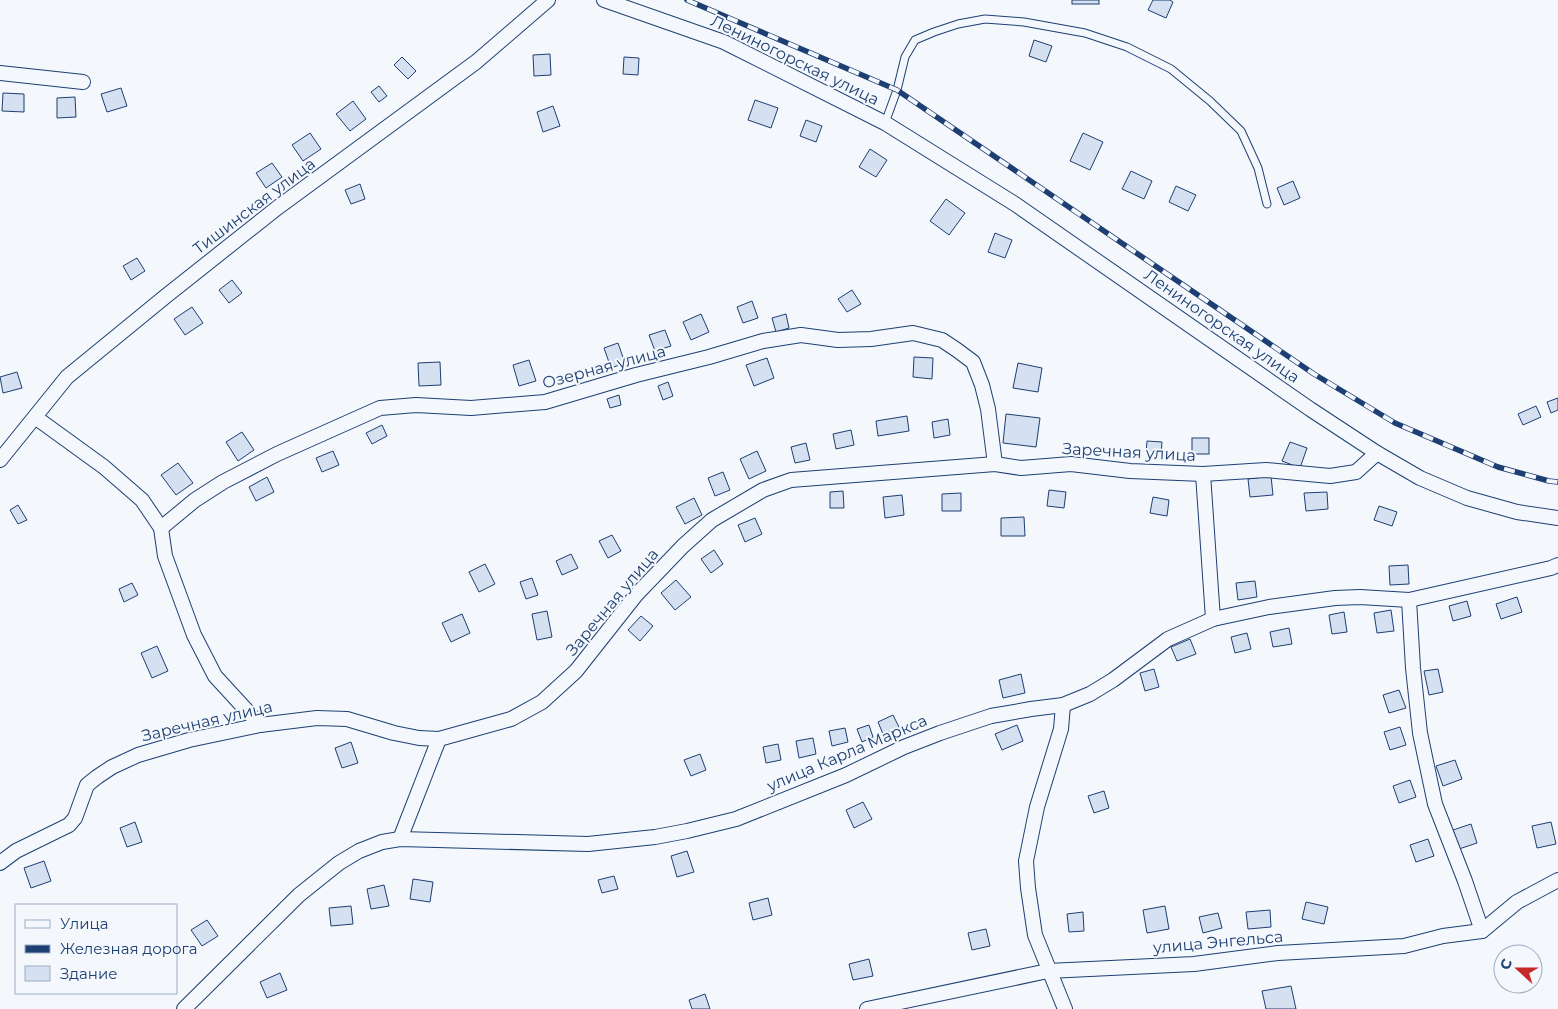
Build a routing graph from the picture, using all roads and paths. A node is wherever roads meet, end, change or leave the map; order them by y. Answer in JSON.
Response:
{"nodes":[{"id":1,"x":548,"y":0,"type":"edge"},
{"id":2,"x":604,"y":0,"type":"edge"},
{"id":3,"x":0,"y":73,"type":"edge"},
{"id":4,"x":83,"y":82,"type":"dead end"},
{"id":5,"x":885,"y":123,"type":"junction"},
{"id":6,"x":1267,"y":204,"type":"dead end"},
{"id":7,"x":35,"y":417,"type":"junction"},
{"id":8,"x":6,"y":442,"type":"edge"},
{"id":9,"x":1377,"y":453,"type":"junction"},
{"id":10,"x":0,"y":460,"type":"edge"},
{"id":11,"x":995,"y":464,"type":"junction"},
{"id":12,"x":1203,"y":474,"type":"junction"},
{"id":13,"x":1558,"y":518,"type":"edge"},
{"id":14,"x":161,"y":528,"type":"junction"},
{"id":15,"x":1558,"y":565,"type":"edge"},
{"id":16,"x":1409,"y":600,"type":"junction"},
{"id":17,"x":1213,"y":619,"type":"junction"},
{"id":18,"x":1063,"y":705,"type":"junction"},
{"id":19,"x":260,"y":724,"type":"junction"},
{"id":20,"x":440,"y":738,"type":"junction"},
{"id":21,"x":400,"y":839,"type":"junction"},
{"id":22,"x":0,"y":863,"type":"edge"},
{"id":23,"x":1558,"y":880,"type":"edge"},
{"id":24,"x":1482,"y":931,"type":"junction"},
{"id":25,"x":1048,"y":971,"type":"junction"},
{"id":26,"x":184,"y":1009,"type":"edge"},
{"id":27,"x":867,"y":1009,"type":"edge"},
{"id":28,"x":1065,"y":1009,"type":"edge"}],
"edges":[{"from":1,"to":7,"type":"street","name":"Тишинская улица"},
{"from":2,"to":5,"type":"street","name":"Лениногорская улица"},
{"from":3,"to":4,"type":"street"},
{"from":5,"to":6,"type":"lane","name":"Лениногорская улица"},
{"from":5,"to":9,"type":"street","name":"Лениногорская улица"},
{"from":7,"to":8,"type":"street","name":"Тишинская улица"},
{"from":7,"to":14,"type":"street"},
{"from":8,"to":10,"type":"street","name":"Тишинская улица"},
{"from":9,"to":12,"type":"street","name":"Заречная улица"},
{"from":9,"to":13,"type":"street","name":"Лениногорская улица"},
{"from":11,"to":12,"type":"street","name":"Заречная улица"},
{"from":11,"to":14,"type":"street","name":"Озерная улица"},
{"from":11,"to":20,"type":"street","name":"Заречная улица"},
{"from":12,"to":17,"type":"street"},
{"from":14,"to":19,"type":"street"},
{"from":15,"to":16,"type":"street","name":"улица Карла Маркса"},
{"from":16,"to":17,"type":"street","name":"улица Карла Маркса"},
{"from":16,"to":24,"type":"street"},
{"from":17,"to":18,"type":"street","name":"улица Карла Маркса"},
{"from":18,"to":21,"type":"street","name":"улица Карла Маркса"},
{"from":18,"to":25,"type":"street"},
{"from":19,"to":20,"type":"street","name":"Заречная улица"},
{"from":19,"to":22,"type":"street","name":"Заречная улица"},
{"from":20,"to":21,"type":"street"},
{"from":21,"to":26,"type":"street","name":"улица Карла Маркса"},
{"from":23,"to":24,"type":"street"},
{"from":24,"to":25,"type":"street","name":"улица Энгельса"},
{"from":25,"to":27,"type":"street","name":"улица Энгельса"},
{"from":25,"to":28,"type":"street"}]}
